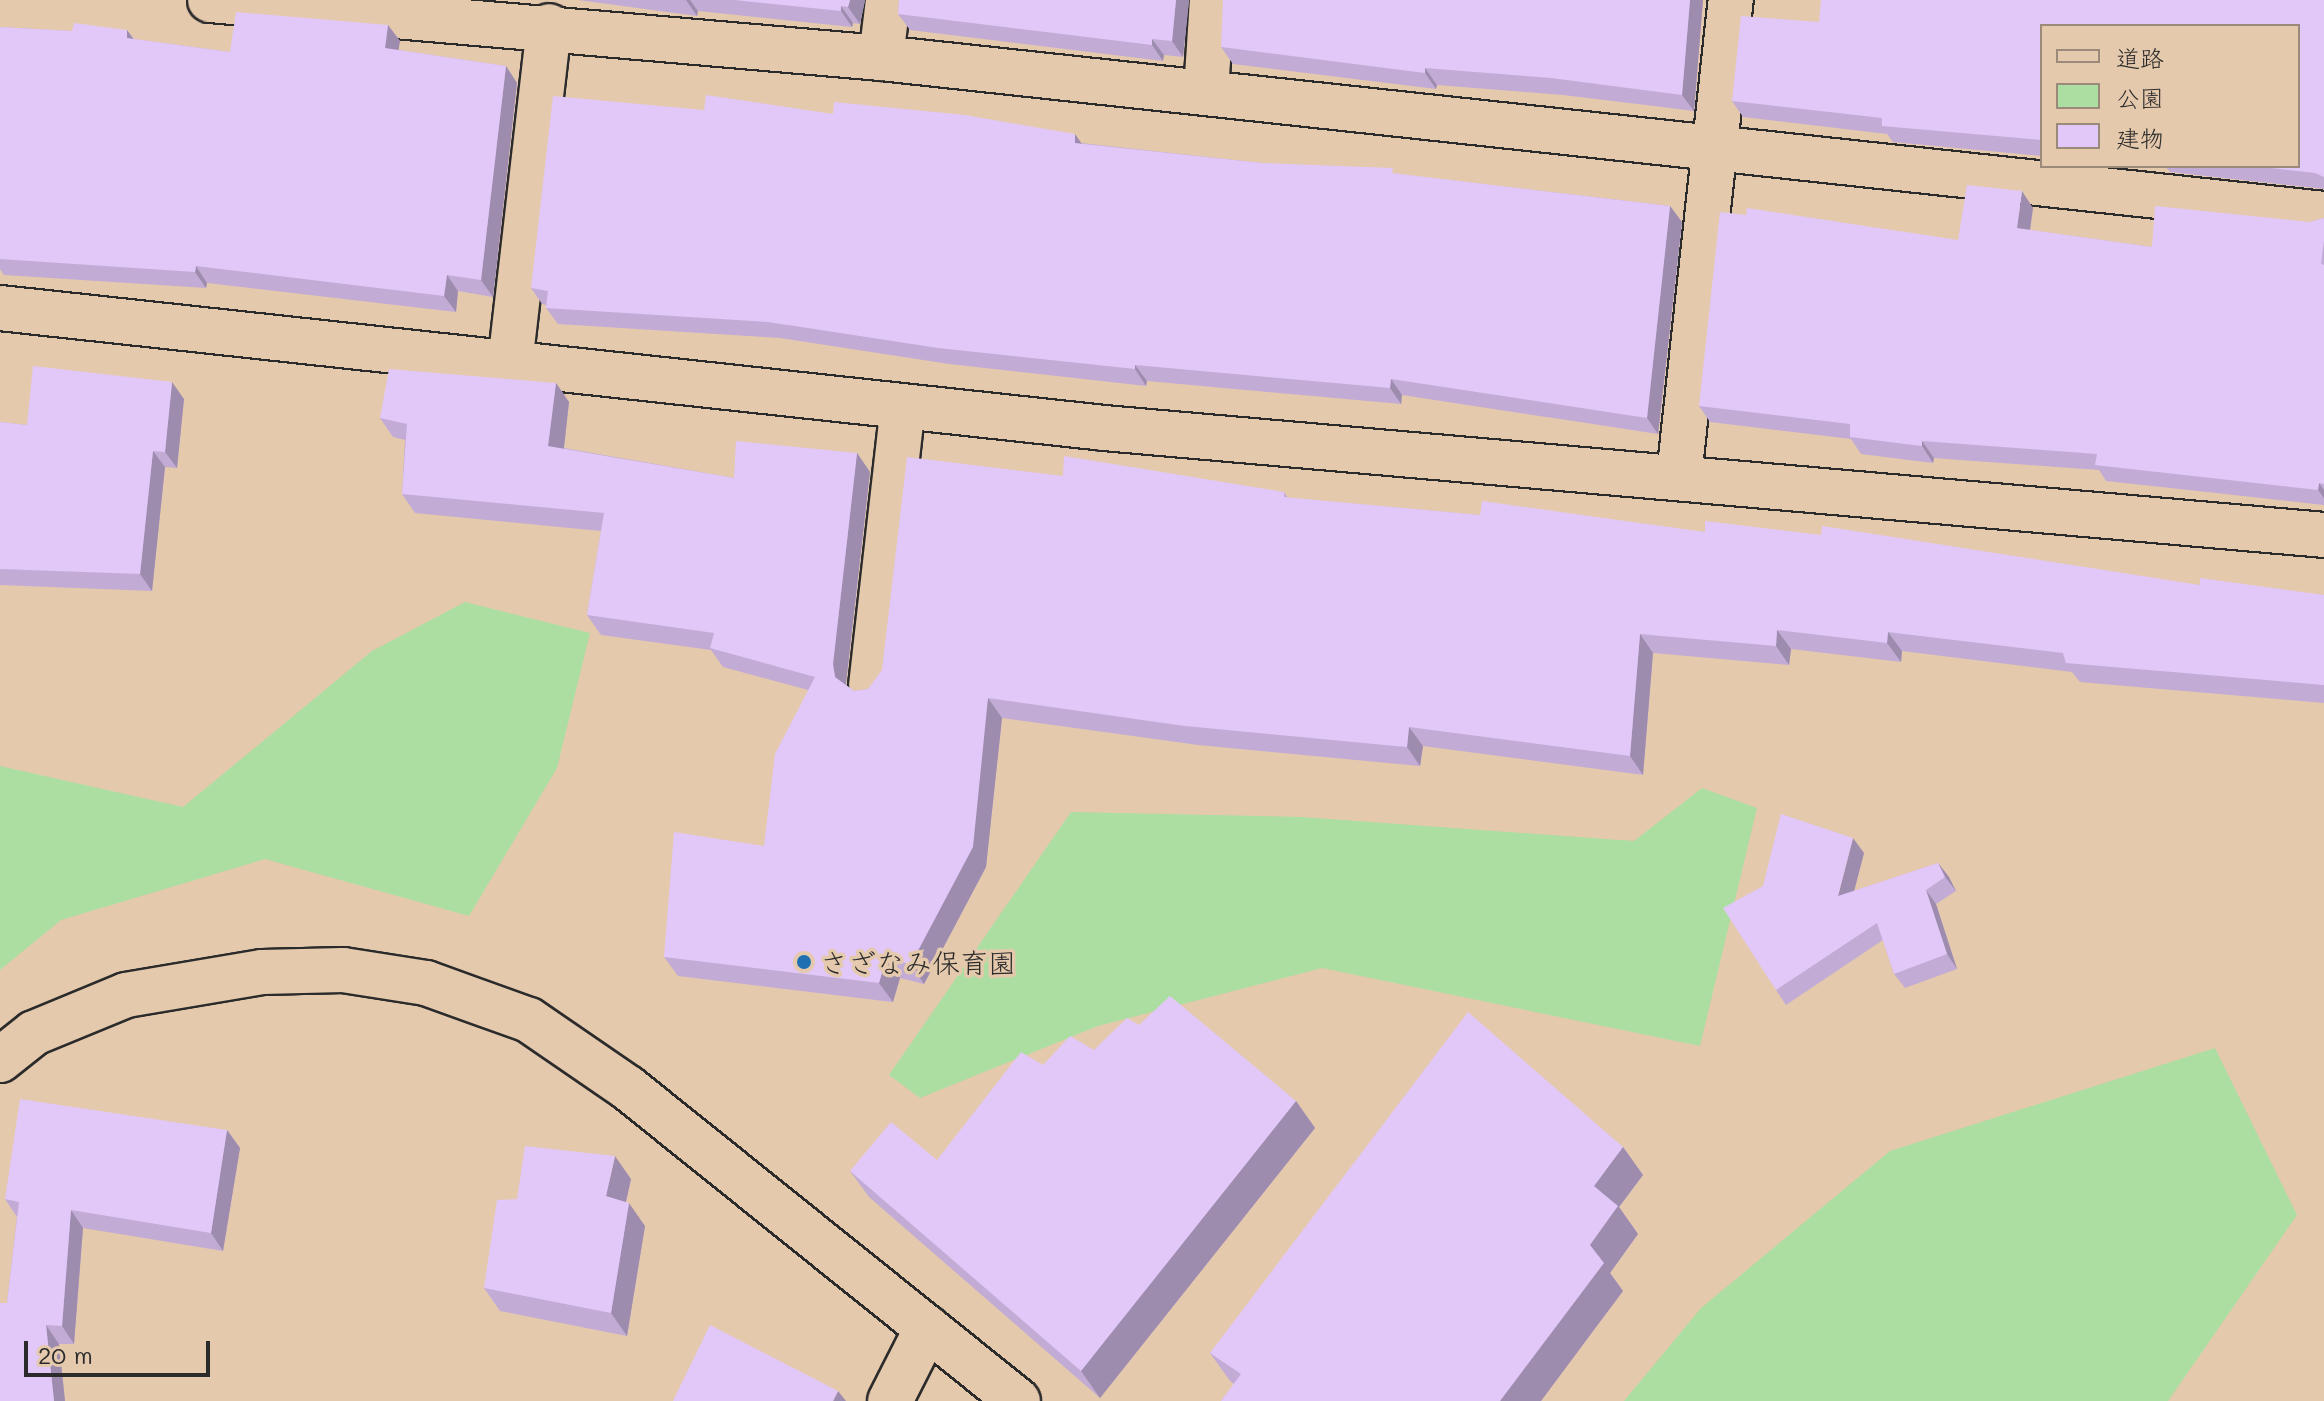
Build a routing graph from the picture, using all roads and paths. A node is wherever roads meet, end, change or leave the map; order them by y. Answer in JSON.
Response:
{"nodes":[{"id":1,"x":210,"y":0,"type":"edge"},
{"id":2,"x":888,"y":0,"type":"edge"},
{"id":3,"x":1212,"y":0,"type":"edge"},
{"id":4,"x":1731,"y":0,"type":"edge"},
{"id":5,"x":549,"y":26,"type":"junction"},
{"id":6,"x":881,"y":58,"type":"junction"},
{"id":7,"x":1206,"y":92,"type":"junction"},
{"id":8,"x":1715,"y":146,"type":"junction"},
{"id":9,"x":2324,"y":214,"type":"edge"},
{"id":10,"x":0,"y":308,"type":"edge"},
{"id":11,"x":510,"y":364,"type":"junction"},
{"id":12,"x":903,"y":407,"type":"junction"},
{"id":13,"x":1679,"y":476,"type":"junction"},
{"id":14,"x":2324,"y":535,"type":"edge"},
{"id":15,"x":871,"y":686,"type":"edge"},
{"id":16,"x":0,"y":1060,"type":"edge"},
{"id":17,"x":927,"y":1328,"type":"junction"},
{"id":18,"x":890,"y":1401,"type":"edge"},
{"id":19,"x":1018,"y":1401,"type":"edge"}],
"edges":[{"from":1,"to":5,"type":"street"},
{"from":2,"to":6,"type":"street"},
{"from":3,"to":7,"type":"street"},
{"from":4,"to":8,"type":"street"},
{"from":5,"to":6,"type":"street"},
{"from":5,"to":11,"type":"street"},
{"from":6,"to":7,"type":"street"},
{"from":7,"to":8,"type":"street"},
{"from":8,"to":9,"type":"street"},
{"from":8,"to":13,"type":"street"},
{"from":10,"to":11,"type":"street"},
{"from":11,"to":12,"type":"street"},
{"from":12,"to":13,"type":"street"},
{"from":12,"to":15,"type":"street"},
{"from":13,"to":14,"type":"street"},
{"from":16,"to":17,"type":"street"},
{"from":17,"to":18,"type":"street"},
{"from":17,"to":19,"type":"street"}]}
